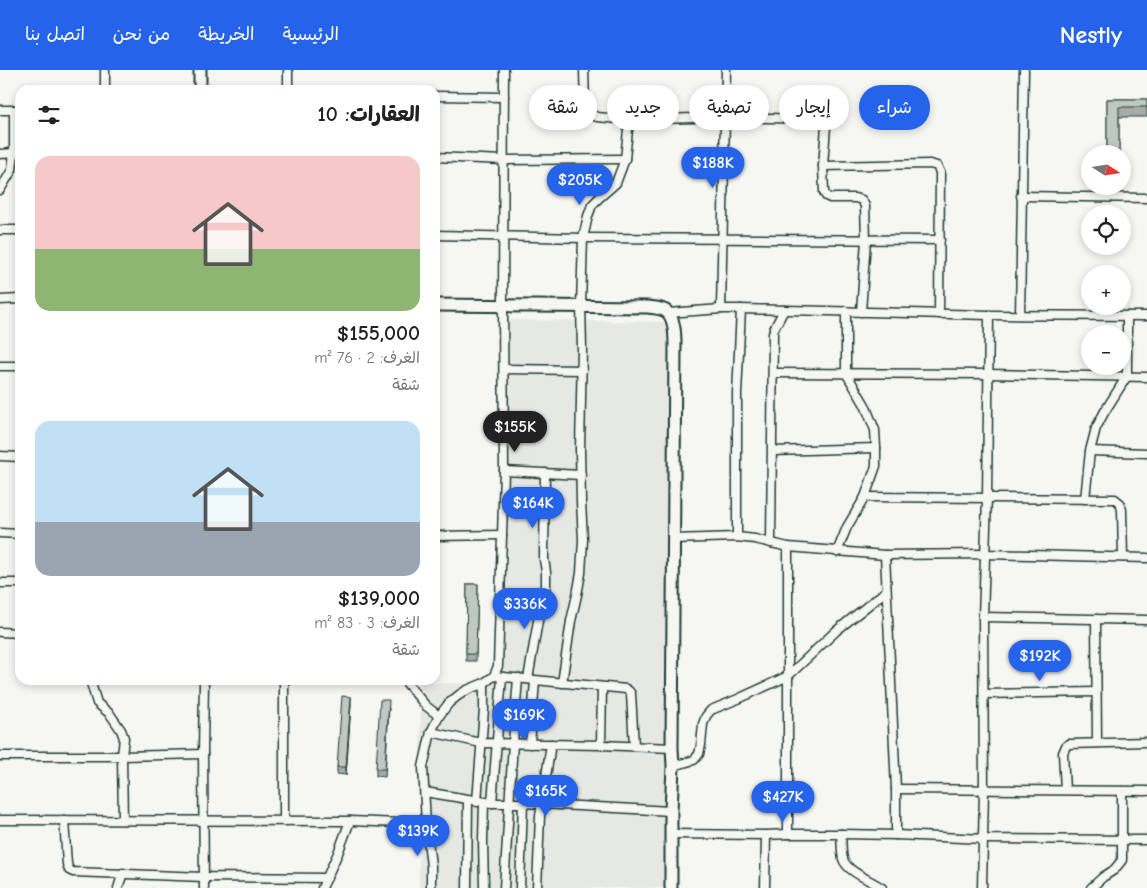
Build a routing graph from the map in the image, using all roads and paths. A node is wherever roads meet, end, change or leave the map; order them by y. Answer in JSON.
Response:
{"nodes":[{"id":1,"x":105,"y":70,"type":"edge"},
{"id":2,"x":200,"y":70,"type":"edge"},
{"id":3,"x":288,"y":70,"type":"edge"},
{"id":4,"x":504,"y":70,"type":"edge"},
{"id":5,"x":584,"y":70,"type":"edge"},
{"id":6,"x":726,"y":70,"type":"edge"},
{"id":7,"x":1024,"y":70,"type":"edge"},
{"id":8,"x":105,"y":85,"type":"edge"},
{"id":9,"x":200,"y":85,"type":"edge"},
{"id":10,"x":288,"y":85,"type":"edge"},
{"id":11,"x":726,"y":85,"type":"edge"},
{"id":12,"x":440,"y":96,"type":"edge"},
{"id":13,"x":504,"y":97,"type":"junction"},
{"id":14,"x":0,"y":110,"type":"edge"},
{"id":15,"x":15,"y":110,"type":"edge"},
{"id":16,"x":769,"y":118,"type":"edge"},
{"id":17,"x":607,"y":119,"type":"edge"},
{"id":18,"x":628,"y":130,"type":"edge"},
{"id":19,"x":726,"y":130,"type":"edge"},
{"id":20,"x":15,"y":139,"type":"edge"},
{"id":21,"x":0,"y":154,"type":"edge"},
{"id":22,"x":14,"y":154,"type":"junction"},
{"id":23,"x":440,"y":157,"type":"edge"},
{"id":24,"x":504,"y":160,"type":"junction"},
{"id":25,"x":625,"y":160,"type":"junction"},
{"id":26,"x":15,"y":162,"type":"edge"},
{"id":27,"x":823,"y":166,"type":"junction"},
{"id":28,"x":15,"y":171,"type":"edge"},
{"id":29,"x":0,"y":190,"type":"edge"},
{"id":30,"x":1021,"y":196,"type":"junction"},
{"id":31,"x":1147,"y":198,"type":"edge"},
{"id":32,"x":0,"y":230,"type":"edge"},
{"id":33,"x":15,"y":230,"type":"edge"},
{"id":34,"x":440,"y":235,"type":"edge"},
{"id":35,"x":503,"y":236,"type":"junction"},
{"id":36,"x":584,"y":238,"type":"junction"},
{"id":37,"x":723,"y":239,"type":"junction"},
{"id":38,"x":866,"y":240,"type":"junction"},
{"id":39,"x":940,"y":240,"type":"junction"},
{"id":40,"x":15,"y":299,"type":"edge"},
{"id":41,"x":0,"y":300,"type":"edge"},
{"id":42,"x":440,"y":305,"type":"edge"},
{"id":43,"x":503,"y":306,"type":"junction"},
{"id":44,"x":581,"y":306,"type":"junction"},
{"id":45,"x":721,"y":309,"type":"junction"},
{"id":46,"x":741,"y":309,"type":"junction"},
{"id":47,"x":784,"y":310,"type":"junction"},
{"id":48,"x":846,"y":311,"type":"junction"},
{"id":49,"x":861,"y":312,"type":"junction"},
{"id":50,"x":668,"y":313,"type":"junction"},
{"id":51,"x":940,"y":314,"type":"junction"},
{"id":52,"x":989,"y":315,"type":"junction"},
{"id":53,"x":1020,"y":315,"type":"junction"},
{"id":54,"x":1127,"y":316,"type":"junction"},
{"id":55,"x":1147,"y":316,"type":"edge"},
{"id":56,"x":0,"y":366,"type":"edge"},
{"id":57,"x":15,"y":366,"type":"edge"},
{"id":58,"x":504,"y":370,"type":"junction"},
{"id":59,"x":582,"y":370,"type":"junction"},
{"id":60,"x":774,"y":373,"type":"junction"},
{"id":61,"x":846,"y":373,"type":"junction"},
{"id":62,"x":989,"y":374,"type":"junction"},
{"id":63,"x":1127,"y":376,"type":"junction"},
{"id":64,"x":1147,"y":377,"type":"edge"},
{"id":65,"x":876,"y":448,"type":"junction"},
{"id":66,"x":773,"y":451,"type":"junction"},
{"id":67,"x":1090,"y":451,"type":"junction"},
{"id":68,"x":1147,"y":452,"type":"edge"},
{"id":69,"x":0,"y":456,"type":"edge"},
{"id":70,"x":15,"y":456,"type":"edge"},
{"id":71,"x":504,"y":471,"type":"junction"},
{"id":72,"x":545,"y":473,"type":"junction"},
{"id":73,"x":580,"y":475,"type":"junction"},
{"id":74,"x":864,"y":497,"type":"junction"},
{"id":75,"x":987,"y":498,"type":"junction"},
{"id":76,"x":1085,"y":499,"type":"junction"},
{"id":77,"x":0,"y":533,"type":"edge"},
{"id":78,"x":15,"y":534,"type":"edge"},
{"id":79,"x":502,"y":535,"type":"junction"},
{"id":80,"x":440,"y":536,"type":"edge"},
{"id":81,"x":737,"y":537,"type":"junction"},
{"id":82,"x":674,"y":539,"type":"junction"},
{"id":83,"x":771,"y":543,"type":"junction"},
{"id":84,"x":788,"y":547,"type":"junction"},
{"id":85,"x":837,"y":552,"type":"junction"},
{"id":86,"x":985,"y":554,"type":"junction"},
{"id":87,"x":885,"y":555,"type":"junction"},
{"id":88,"x":1123,"y":557,"type":"junction"},
{"id":89,"x":1147,"y":558,"type":"edge"},
{"id":90,"x":0,"y":583,"type":"edge"},
{"id":91,"x":15,"y":583,"type":"edge"},
{"id":92,"x":886,"y":591,"type":"junction"},
{"id":93,"x":983,"y":617,"type":"junction"},
{"id":94,"x":1096,"y":619,"type":"junction"},
{"id":95,"x":1147,"y":620,"type":"edge"},
{"id":96,"x":0,"y":632,"type":"edge"},
{"id":97,"x":15,"y":633,"type":"edge"},
{"id":98,"x":788,"y":676,"type":"junction"},
{"id":99,"x":498,"y":677,"type":"junction"},
{"id":100,"x":518,"y":678,"type":"junction"},
{"id":101,"x":532,"y":680,"type":"junction"},
{"id":102,"x":484,"y":683,"type":"junction"},
{"id":103,"x":562,"y":683,"type":"junction"},
{"id":104,"x":92,"y":685,"type":"edge"},
{"id":105,"x":204,"y":685,"type":"edge"},
{"id":106,"x":284,"y":685,"type":"edge"},
{"id":107,"x":408,"y":685,"type":"edge"},
{"id":108,"x":602,"y":687,"type":"junction"},
{"id":109,"x":1096,"y":692,"type":"junction"},
{"id":110,"x":984,"y":694,"type":"junction"},
{"id":111,"x":439,"y":716,"type":"junction"},
{"id":112,"x":431,"y":732,"type":"junction"},
{"id":113,"x":481,"y":742,"type":"junction"},
{"id":114,"x":497,"y":742,"type":"junction"},
{"id":115,"x":1147,"y":742,"type":"edge"},
{"id":116,"x":513,"y":743,"type":"junction"},
{"id":117,"x":1097,"y":743,"type":"junction"},
{"id":118,"x":530,"y":744,"type":"junction"},
{"id":119,"x":551,"y":744,"type":"junction"},
{"id":120,"x":601,"y":745,"type":"junction"},
{"id":121,"x":634,"y":746,"type":"junction"},
{"id":122,"x":672,"y":748,"type":"junction"},
{"id":123,"x":203,"y":754,"type":"junction"},
{"id":124,"x":0,"y":756,"type":"edge"},
{"id":125,"x":122,"y":756,"type":"junction"},
{"id":126,"x":673,"y":766,"type":"junction"},
{"id":127,"x":896,"y":789,"type":"junction"},
{"id":128,"x":984,"y":790,"type":"junction"},
{"id":129,"x":1065,"y":790,"type":"junction"},
{"id":130,"x":1122,"y":791,"type":"junction"},
{"id":131,"x":1147,"y":791,"type":"edge"},
{"id":132,"x":425,"y":792,"type":"junction"},
{"id":133,"x":468,"y":800,"type":"junction"},
{"id":134,"x":484,"y":802,"type":"junction"},
{"id":135,"x":510,"y":803,"type":"junction"},
{"id":136,"x":524,"y":804,"type":"junction"},
{"id":137,"x":543,"y":805,"type":"junction"},
{"id":138,"x":671,"y":811,"type":"junction"},
{"id":139,"x":0,"y":820,"type":"edge"},
{"id":140,"x":64,"y":820,"type":"junction"},
{"id":141,"x":123,"y":820,"type":"junction"},
{"id":142,"x":204,"y":820,"type":"junction"},
{"id":143,"x":284,"y":821,"type":"junction"},
{"id":144,"x":350,"y":821,"type":"junction"},
{"id":145,"x":426,"y":824,"type":"junction"},
{"id":146,"x":671,"y":834,"type":"junction"},
{"id":147,"x":788,"y":834,"type":"junction"},
{"id":148,"x":841,"y":834,"type":"junction"},
{"id":149,"x":766,"y":835,"type":"junction"},
{"id":150,"x":896,"y":835,"type":"junction"},
{"id":151,"x":984,"y":839,"type":"junction"},
{"id":152,"x":1147,"y":840,"type":"edge"},
{"id":153,"x":1121,"y":841,"type":"junction"},
{"id":154,"x":123,"y":873,"type":"junction"},
{"id":155,"x":204,"y":877,"type":"junction"},
{"id":156,"x":327,"y":878,"type":"junction"},
{"id":157,"x":118,"y":888,"type":"edge"},
{"id":158,"x":204,"y":888,"type":"edge"},
{"id":159,"x":322,"y":888,"type":"edge"},
{"id":160,"x":431,"y":888,"type":"edge"},
{"id":161,"x":467,"y":888,"type":"edge"},
{"id":162,"x":484,"y":888,"type":"edge"},
{"id":163,"x":504,"y":888,"type":"edge"},
{"id":164,"x":520,"y":888,"type":"edge"},
{"id":165,"x":537,"y":888,"type":"edge"},
{"id":166,"x":671,"y":888,"type":"edge"},
{"id":167,"x":765,"y":888,"type":"edge"},
{"id":168,"x":882,"y":888,"type":"edge"},
{"id":169,"x":982,"y":888,"type":"edge"},
{"id":170,"x":1091,"y":888,"type":"edge"}],
"edges":[{"from":1,"to":8,"type":"street"},
{"from":2,"to":9,"type":"main road"},
{"from":3,"to":10,"type":"street"},
{"from":4,"to":13,"type":"street"},
{"from":5,"to":17,"type":"street"},
{"from":6,"to":11,"type":"street"},
{"from":7,"to":30,"type":"street"},
{"from":12,"to":13,"type":"street"},
{"from":13,"to":24,"type":"street"},
{"from":14,"to":15,"type":"street"},
{"from":16,"to":27,"type":"street"},
{"from":18,"to":25,"type":"street"},
{"from":19,"to":37,"type":"street"},
{"from":20,"to":22,"type":"street"},
{"from":21,"to":22,"type":"street"},
{"from":22,"to":26,"type":"street"},
{"from":23,"to":24,"type":"street"},
{"from":24,"to":25,"type":"street"},
{"from":24,"to":35,"type":"street"},
{"from":25,"to":36,"type":"street"},
{"from":27,"to":38,"type":"street"},
{"from":27,"to":39,"type":"street"},
{"from":28,"to":29,"type":"street"},
{"from":30,"to":31,"type":"street"},
{"from":30,"to":53,"type":"street"},
{"from":32,"to":33,"type":"street"},
{"from":34,"to":35,"type":"street"},
{"from":35,"to":36,"type":"street"},
{"from":35,"to":43,"type":"street"},
{"from":36,"to":37,"type":"street"},
{"from":36,"to":44,"type":"street"},
{"from":37,"to":38,"type":"street"},
{"from":37,"to":45,"type":"street"},
{"from":38,"to":39,"type":"street"},
{"from":38,"to":49,"type":"street"},
{"from":39,"to":51,"type":"street"},
{"from":40,"to":41,"type":"street"},
{"from":42,"to":43,"type":"main road"},
{"from":43,"to":44,"type":"main road"},
{"from":43,"to":58,"type":"street"},
{"from":44,"to":50,"type":"main road"},
{"from":44,"to":59,"type":"street"},
{"from":45,"to":46,"type":"street"},
{"from":45,"to":50,"type":"street"},
{"from":46,"to":47,"type":"street"},
{"from":46,"to":81,"type":"street"},
{"from":47,"to":48,"type":"street"},
{"from":47,"to":60,"type":"street"},
{"from":48,"to":49,"type":"street"},
{"from":48,"to":61,"type":"street"},
{"from":49,"to":51,"type":"street"},
{"from":50,"to":82,"type":"main road"},
{"from":51,"to":52,"type":"street"},
{"from":52,"to":53,"type":"street"},
{"from":52,"to":62,"type":"street"},
{"from":53,"to":54,"type":"street"},
{"from":54,"to":55,"type":"street"},
{"from":54,"to":63,"type":"street"},
{"from":56,"to":57,"type":"street"},
{"from":58,"to":59,"type":"street"},
{"from":58,"to":71,"type":"street"},
{"from":59,"to":73,"type":"street"},
{"from":60,"to":61,"type":"street"},
{"from":60,"to":66,"type":"street"},
{"from":61,"to":62,"type":"street"},
{"from":61,"to":65,"type":"street"},
{"from":62,"to":63,"type":"street"},
{"from":62,"to":75,"type":"street"},
{"from":63,"to":64,"type":"street"},
{"from":63,"to":67,"type":"street"},
{"from":65,"to":66,"type":"street"},
{"from":65,"to":74,"type":"street"},
{"from":66,"to":83,"type":"street"},
{"from":67,"to":68,"type":"street"},
{"from":67,"to":76,"type":"street"},
{"from":69,"to":70,"type":"street"},
{"from":71,"to":72,"type":"street"},
{"from":71,"to":79,"type":"street"},
{"from":72,"to":73,"type":"street"},
{"from":72,"to":101,"type":"street"},
{"from":73,"to":103,"type":"street"},
{"from":74,"to":75,"type":"street"},
{"from":74,"to":85,"type":"street"},
{"from":75,"to":76,"type":"street"},
{"from":75,"to":86,"type":"street"},
{"from":76,"to":88,"type":"street"},
{"from":77,"to":78,"type":"street"},
{"from":79,"to":80,"type":"street"},
{"from":79,"to":99,"type":"street"},
{"from":81,"to":82,"type":"street"},
{"from":81,"to":83,"type":"street"},
{"from":82,"to":122,"type":"main road"},
{"from":83,"to":84,"type":"street"},
{"from":84,"to":85,"type":"street"},
{"from":84,"to":98,"type":"street"},
{"from":85,"to":87,"type":"street"},
{"from":86,"to":87,"type":"street"},
{"from":86,"to":88,"type":"street"},
{"from":86,"to":93,"type":"street"},
{"from":87,"to":92,"type":"street"},
{"from":88,"to":89,"type":"street"},
{"from":90,"to":91,"type":"street"},
{"from":92,"to":98,"type":"street"},
{"from":92,"to":127,"type":"street"},
{"from":93,"to":94,"type":"street"},
{"from":93,"to":110,"type":"street"},
{"from":94,"to":95,"type":"street"},
{"from":94,"to":109,"type":"street"},
{"from":96,"to":97,"type":"street"},
{"from":98,"to":126,"type":"street"},
{"from":98,"to":147,"type":"street"},
{"from":99,"to":100,"type":"street"},
{"from":99,"to":102,"type":"street"},
{"from":99,"to":114,"type":"street"},
{"from":100,"to":101,"type":"street"},
{"from":100,"to":116,"type":"street"},
{"from":101,"to":103,"type":"street"},
{"from":101,"to":118,"type":"street"},
{"from":102,"to":111,"type":"street"},
{"from":102,"to":113,"type":"street"},
{"from":103,"to":108,"type":"street"},
{"from":104,"to":125,"type":"street"},
{"from":105,"to":123,"type":"street"},
{"from":106,"to":143,"type":"street"},
{"from":107,"to":111,"type":"street"},
{"from":108,"to":120,"type":"street"},
{"from":108,"to":121,"type":"street"},
{"from":109,"to":110,"type":"street"},
{"from":109,"to":117,"type":"street"},
{"from":110,"to":128,"type":"street"},
{"from":111,"to":112,"type":"street"},
{"from":112,"to":113,"type":"street"},
{"from":112,"to":132,"type":"street"},
{"from":113,"to":114,"type":"street"},
{"from":113,"to":134,"type":"street"},
{"from":114,"to":116,"type":"street"},
{"from":114,"to":134,"type":"street"},
{"from":115,"to":117,"type":"street"},
{"from":116,"to":118,"type":"street"},
{"from":116,"to":135,"type":"street"},
{"from":117,"to":129,"type":"street"},
{"from":118,"to":119,"type":"street"},
{"from":119,"to":120,"type":"street"},
{"from":119,"to":137,"type":"street"},
{"from":120,"to":121,"type":"street"},
{"from":121,"to":122,"type":"street"},
{"from":122,"to":126,"type":"main road"},
{"from":123,"to":125,"type":"street"},
{"from":123,"to":142,"type":"street"},
{"from":124,"to":125,"type":"street"},
{"from":125,"to":141,"type":"street"},
{"from":126,"to":138,"type":"main road"},
{"from":127,"to":128,"type":"street"},
{"from":127,"to":150,"type":"street"},
{"from":128,"to":129,"type":"street"},
{"from":128,"to":151,"type":"street"},
{"from":129,"to":130,"type":"street"},
{"from":130,"to":131,"type":"street"},
{"from":130,"to":153,"type":"street"},
{"from":132,"to":133,"type":"street"},
{"from":132,"to":145,"type":"street"},
{"from":133,"to":134,"type":"street"},
{"from":133,"to":161,"type":"street"},
{"from":134,"to":135,"type":"street"},
{"from":134,"to":162,"type":"street"},
{"from":135,"to":136,"type":"street"},
{"from":135,"to":163,"type":"street"},
{"from":136,"to":137,"type":"street"},
{"from":136,"to":164,"type":"street"},
{"from":137,"to":138,"type":"street"},
{"from":137,"to":165,"type":"street"},
{"from":138,"to":146,"type":"main road"},
{"from":139,"to":140,"type":"street"},
{"from":140,"to":141,"type":"street"},
{"from":140,"to":154,"type":"street"},
{"from":141,"to":142,"type":"street"},
{"from":142,"to":143,"type":"street"},
{"from":142,"to":155,"type":"street"},
{"from":143,"to":144,"type":"street"},
{"from":144,"to":145,"type":"street"},
{"from":144,"to":156,"type":"street"},
{"from":145,"to":160,"type":"street"},
{"from":146,"to":149,"type":"street"},
{"from":146,"to":166,"type":"main road"},
{"from":147,"to":148,"type":"street"},
{"from":147,"to":149,"type":"street"},
{"from":148,"to":150,"type":"street"},
{"from":148,"to":168,"type":"street"},
{"from":149,"to":167,"type":"street"},
{"from":150,"to":151,"type":"street"},
{"from":151,"to":153,"type":"street"},
{"from":151,"to":169,"type":"street"},
{"from":152,"to":153,"type":"street"},
{"from":153,"to":170,"type":"street"},
{"from":154,"to":155,"type":"street"},
{"from":154,"to":157,"type":"street"},
{"from":155,"to":156,"type":"street"},
{"from":155,"to":158,"type":"street"},
{"from":156,"to":159,"type":"street"}]}
